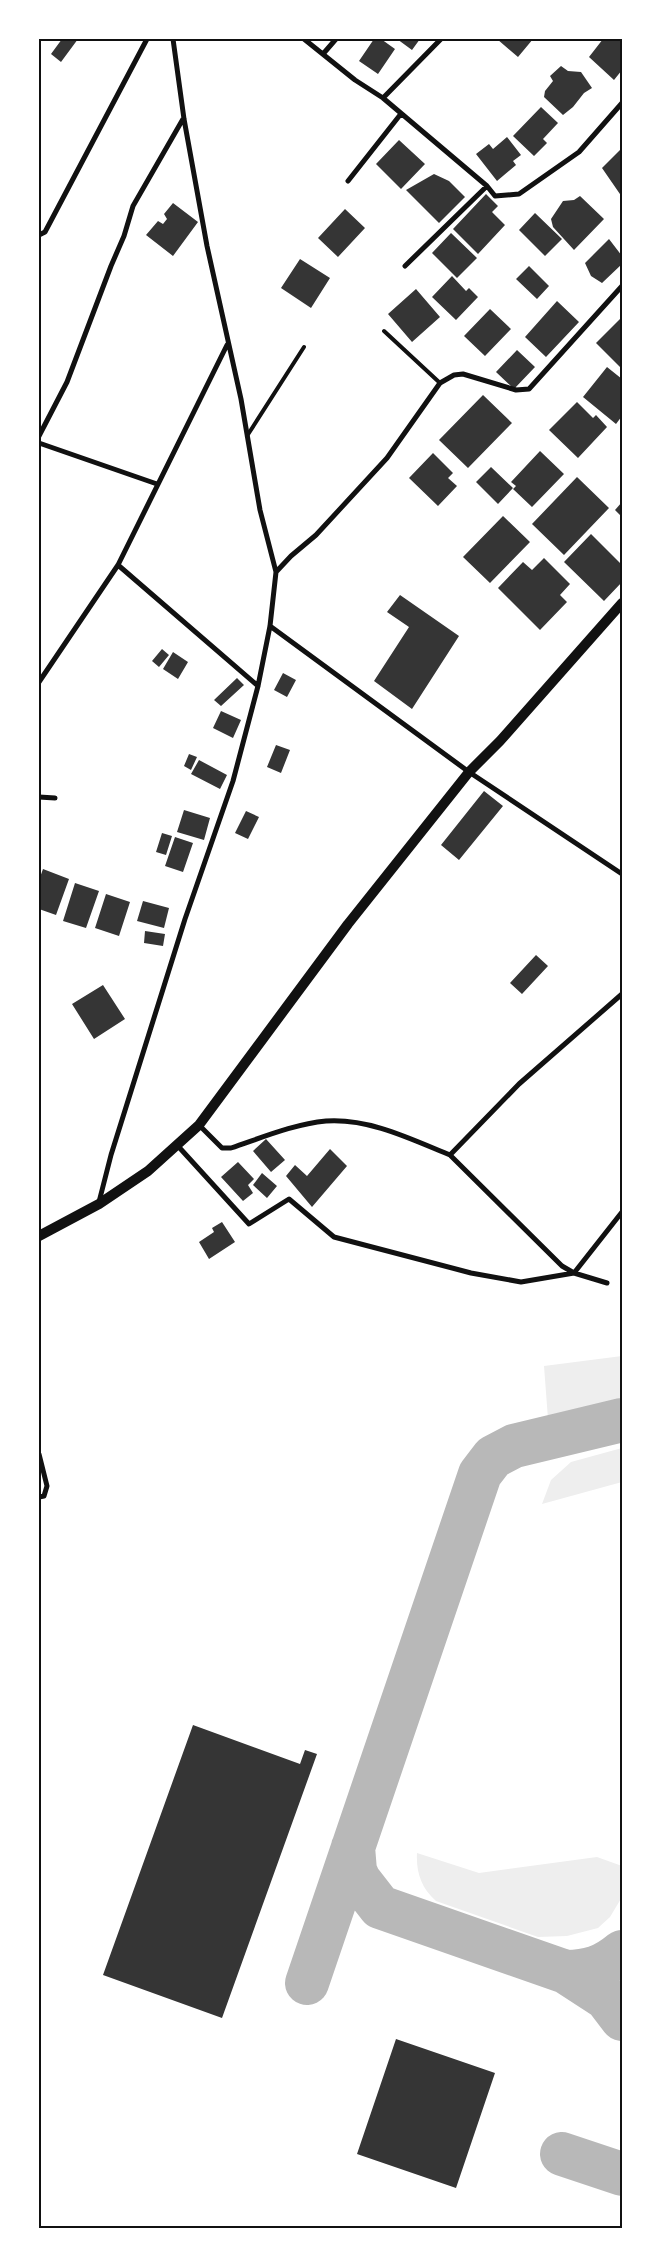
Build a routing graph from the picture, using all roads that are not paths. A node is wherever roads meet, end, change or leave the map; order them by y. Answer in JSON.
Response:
{"nodes":[{"id":1,"x":146,"y":39,"type":"edge"},
{"id":2,"x":173,"y":39,"type":"edge"},
{"id":3,"x":304,"y":39,"type":"edge"},
{"id":4,"x":336,"y":39,"type":"edge"},
{"id":5,"x":441,"y":39,"type":"edge"},
{"id":6,"x":323,"y":54,"type":"junction"},
{"id":7,"x":383,"y":98,"type":"junction"},
{"id":8,"x":622,"y":103,"type":"edge"},
{"id":9,"x":617,"y":110,"type":"junction"},
{"id":10,"x":400,"y":115,"type":"junction"},
{"id":11,"x":622,"y":116,"type":"edge"},
{"id":12,"x":184,"y":119,"type":"junction"},
{"id":13,"x":348,"y":181,"type":"dead end"},
{"id":14,"x":487,"y":186,"type":"junction"},
{"id":15,"x":39,"y":235,"type":"edge"},
{"id":16,"x":405,"y":266,"type":"dead end"},
{"id":17,"x":622,"y":286,"type":"edge"},
{"id":18,"x":384,"y":331,"type":"dead end"},
{"id":19,"x":227,"y":345,"type":"junction"},
{"id":20,"x":304,"y":347,"type":"dead end"},
{"id":21,"x":440,"y":383,"type":"junction"},
{"id":22,"x":39,"y":436,"type":"edge"},
{"id":23,"x":247,"y":436,"type":"junction"},
{"id":24,"x":39,"y":443,"type":"edge"},
{"id":25,"x":157,"y":484,"type":"junction"},
{"id":26,"x":118,"y":565,"type":"junction"},
{"id":27,"x":276,"y":572,"type":"junction"},
{"id":28,"x":622,"y":603,"type":"edge"},
{"id":29,"x":270,"y":626,"type":"junction"},
{"id":30,"x":39,"y":682,"type":"edge"},
{"id":31,"x":258,"y":686,"type":"junction"},
{"id":32,"x":469,"y":772,"type":"junction"},
{"id":33,"x":39,"y":797,"type":"edge"},
{"id":34,"x":55,"y":798,"type":"dead end"},
{"id":35,"x":622,"y":874,"type":"edge"},
{"id":36,"x":622,"y":994,"type":"edge"},
{"id":37,"x":199,"y":1125,"type":"junction"},
{"id":38,"x":177,"y":1145,"type":"junction"},
{"id":39,"x":450,"y":1155,"type":"junction"},
{"id":40,"x":99,"y":1204,"type":"junction"},
{"id":41,"x":622,"y":1212,"type":"edge"},
{"id":42,"x":39,"y":1236,"type":"edge"},
{"id":43,"x":574,"y":1273,"type":"junction"},
{"id":44,"x":607,"y":1283,"type":"dead end"},
{"id":45,"x":39,"y":1454,"type":"edge"},
{"id":46,"x":39,"y":1497,"type":"edge"}],
"edges":[{"from":1,"to":15,"type":"street"},
{"from":2,"to":12,"type":"street"},
{"from":3,"to":6,"type":"street"},
{"from":4,"to":6,"type":"street"},
{"from":5,"to":7,"type":"street"},
{"from":6,"to":7,"type":"street"},
{"from":7,"to":10,"type":"street"},
{"from":8,"to":9,"type":"street"},
{"from":9,"to":11,"type":"street"},
{"from":9,"to":14,"type":"street"},
{"from":10,"to":13,"type":"street"},
{"from":10,"to":14,"type":"street"},
{"from":12,"to":19,"type":"street"},
{"from":12,"to":22,"type":"street"},
{"from":14,"to":16,"type":"street"},
{"from":17,"to":21,"type":"street"},
{"from":18,"to":21,"type":"lane"},
{"from":19,"to":23,"type":"street"},
{"from":19,"to":25,"type":"street"},
{"from":20,"to":23,"type":"lane"},
{"from":21,"to":27,"type":"street"},
{"from":23,"to":27,"type":"street"},
{"from":24,"to":25,"type":"street"},
{"from":25,"to":26,"type":"street"},
{"from":26,"to":30,"type":"street"},
{"from":26,"to":31,"type":"street"},
{"from":27,"to":29,"type":"street"},
{"from":28,"to":32,"type":"main road"},
{"from":29,"to":31,"type":"street"},
{"from":29,"to":32,"type":"street"},
{"from":31,"to":40,"type":"street"},
{"from":32,"to":35,"type":"street"},
{"from":32,"to":37,"type":"main road"},
{"from":33,"to":34,"type":"street"},
{"from":36,"to":39,"type":"street"},
{"from":37,"to":38,"type":"main road"},
{"from":37,"to":39,"type":"street"},
{"from":38,"to":40,"type":"main road"},
{"from":38,"to":43,"type":"street"},
{"from":39,"to":43,"type":"street"},
{"from":40,"to":42,"type":"main road"},
{"from":41,"to":43,"type":"street"},
{"from":43,"to":44,"type":"street"},
{"from":45,"to":46,"type":"street"}]}
